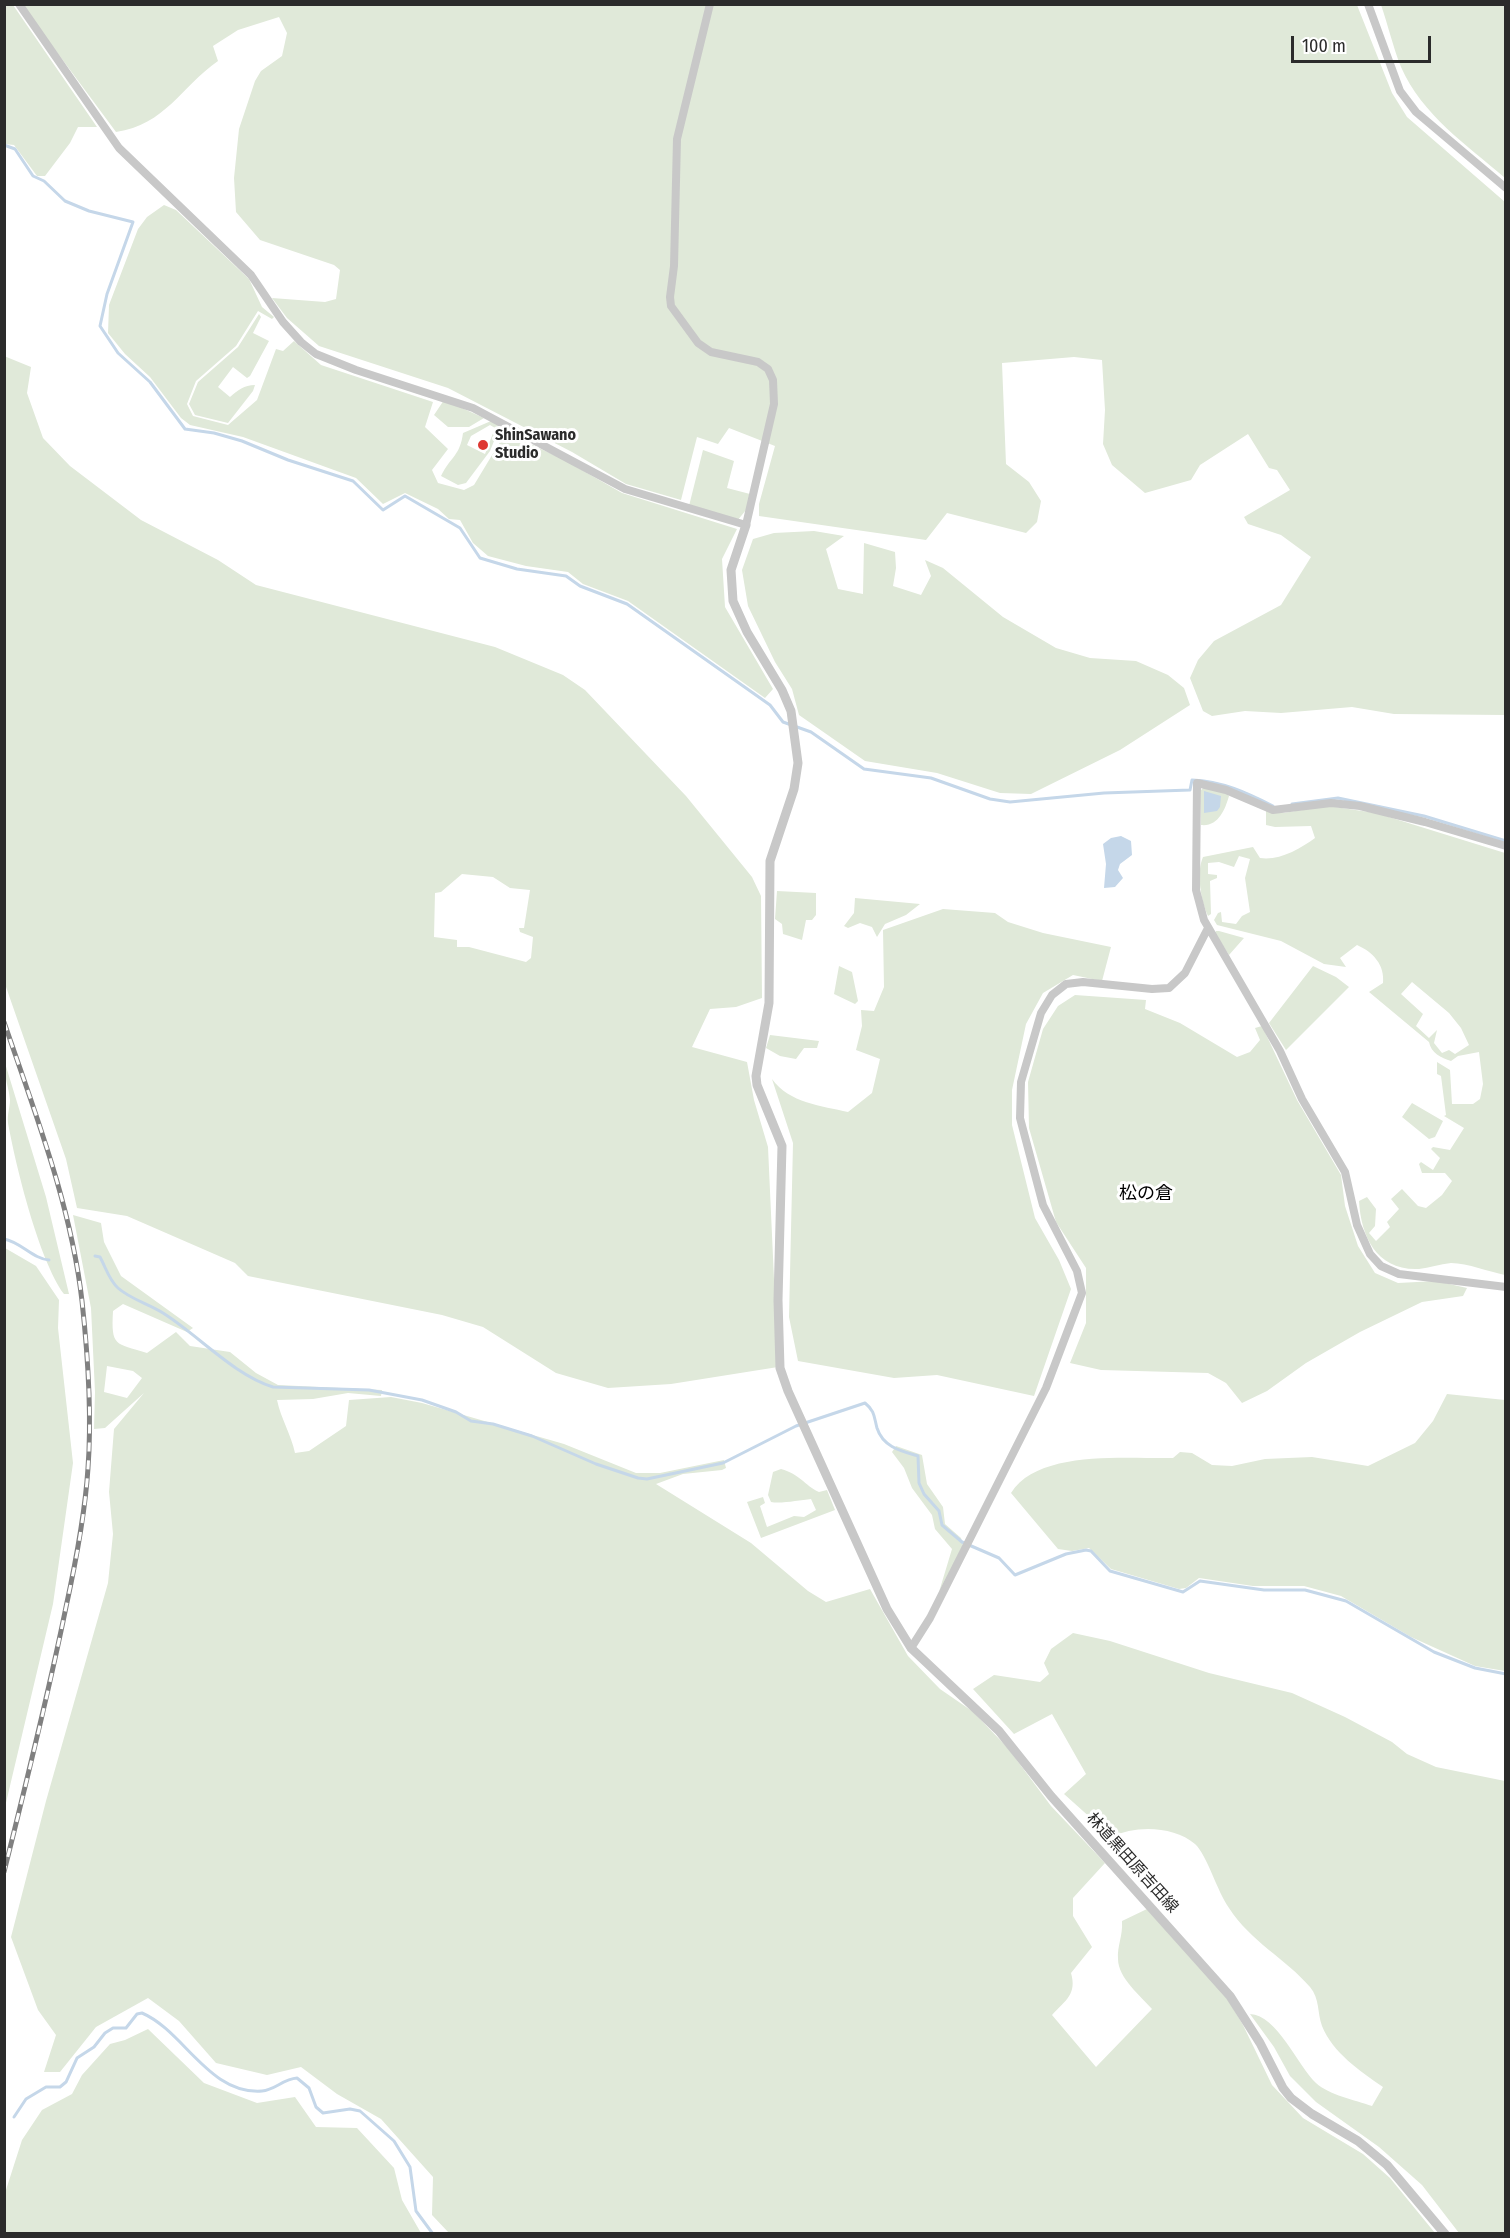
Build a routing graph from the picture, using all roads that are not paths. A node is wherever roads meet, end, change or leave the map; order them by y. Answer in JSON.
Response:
{"nodes":[{"id":1,"x":19,"y":4,"type":"edge"},
{"id":2,"x":710,"y":4,"type":"edge"},
{"id":3,"x":1368,"y":4,"type":"edge"},
{"id":4,"x":1506,"y":188,"type":"edge"},
{"id":5,"x":746,"y":525,"type":"junction"},
{"id":6,"x":1506,"y":846,"type":"edge"},
{"id":7,"x":1208,"y":928,"type":"junction"},
{"id":8,"x":1506,"y":1287,"type":"edge"},
{"id":9,"x":911,"y":1648,"type":"junction"},
{"id":10,"x":1445,"y":2234,"type":"edge"}],
"edges":[{"from":1,"to":5,"type":"street"},
{"from":2,"to":5,"type":"street"},
{"from":3,"to":4,"type":"street"},
{"from":5,"to":9,"type":"street","name":"林道黒田原吉田線"},
{"from":6,"to":7,"type":"street"},
{"from":7,"to":8,"type":"street"},
{"from":7,"to":9,"type":"street"},
{"from":9,"to":10,"type":"street","name":"林道黒田原吉田線"}]}
